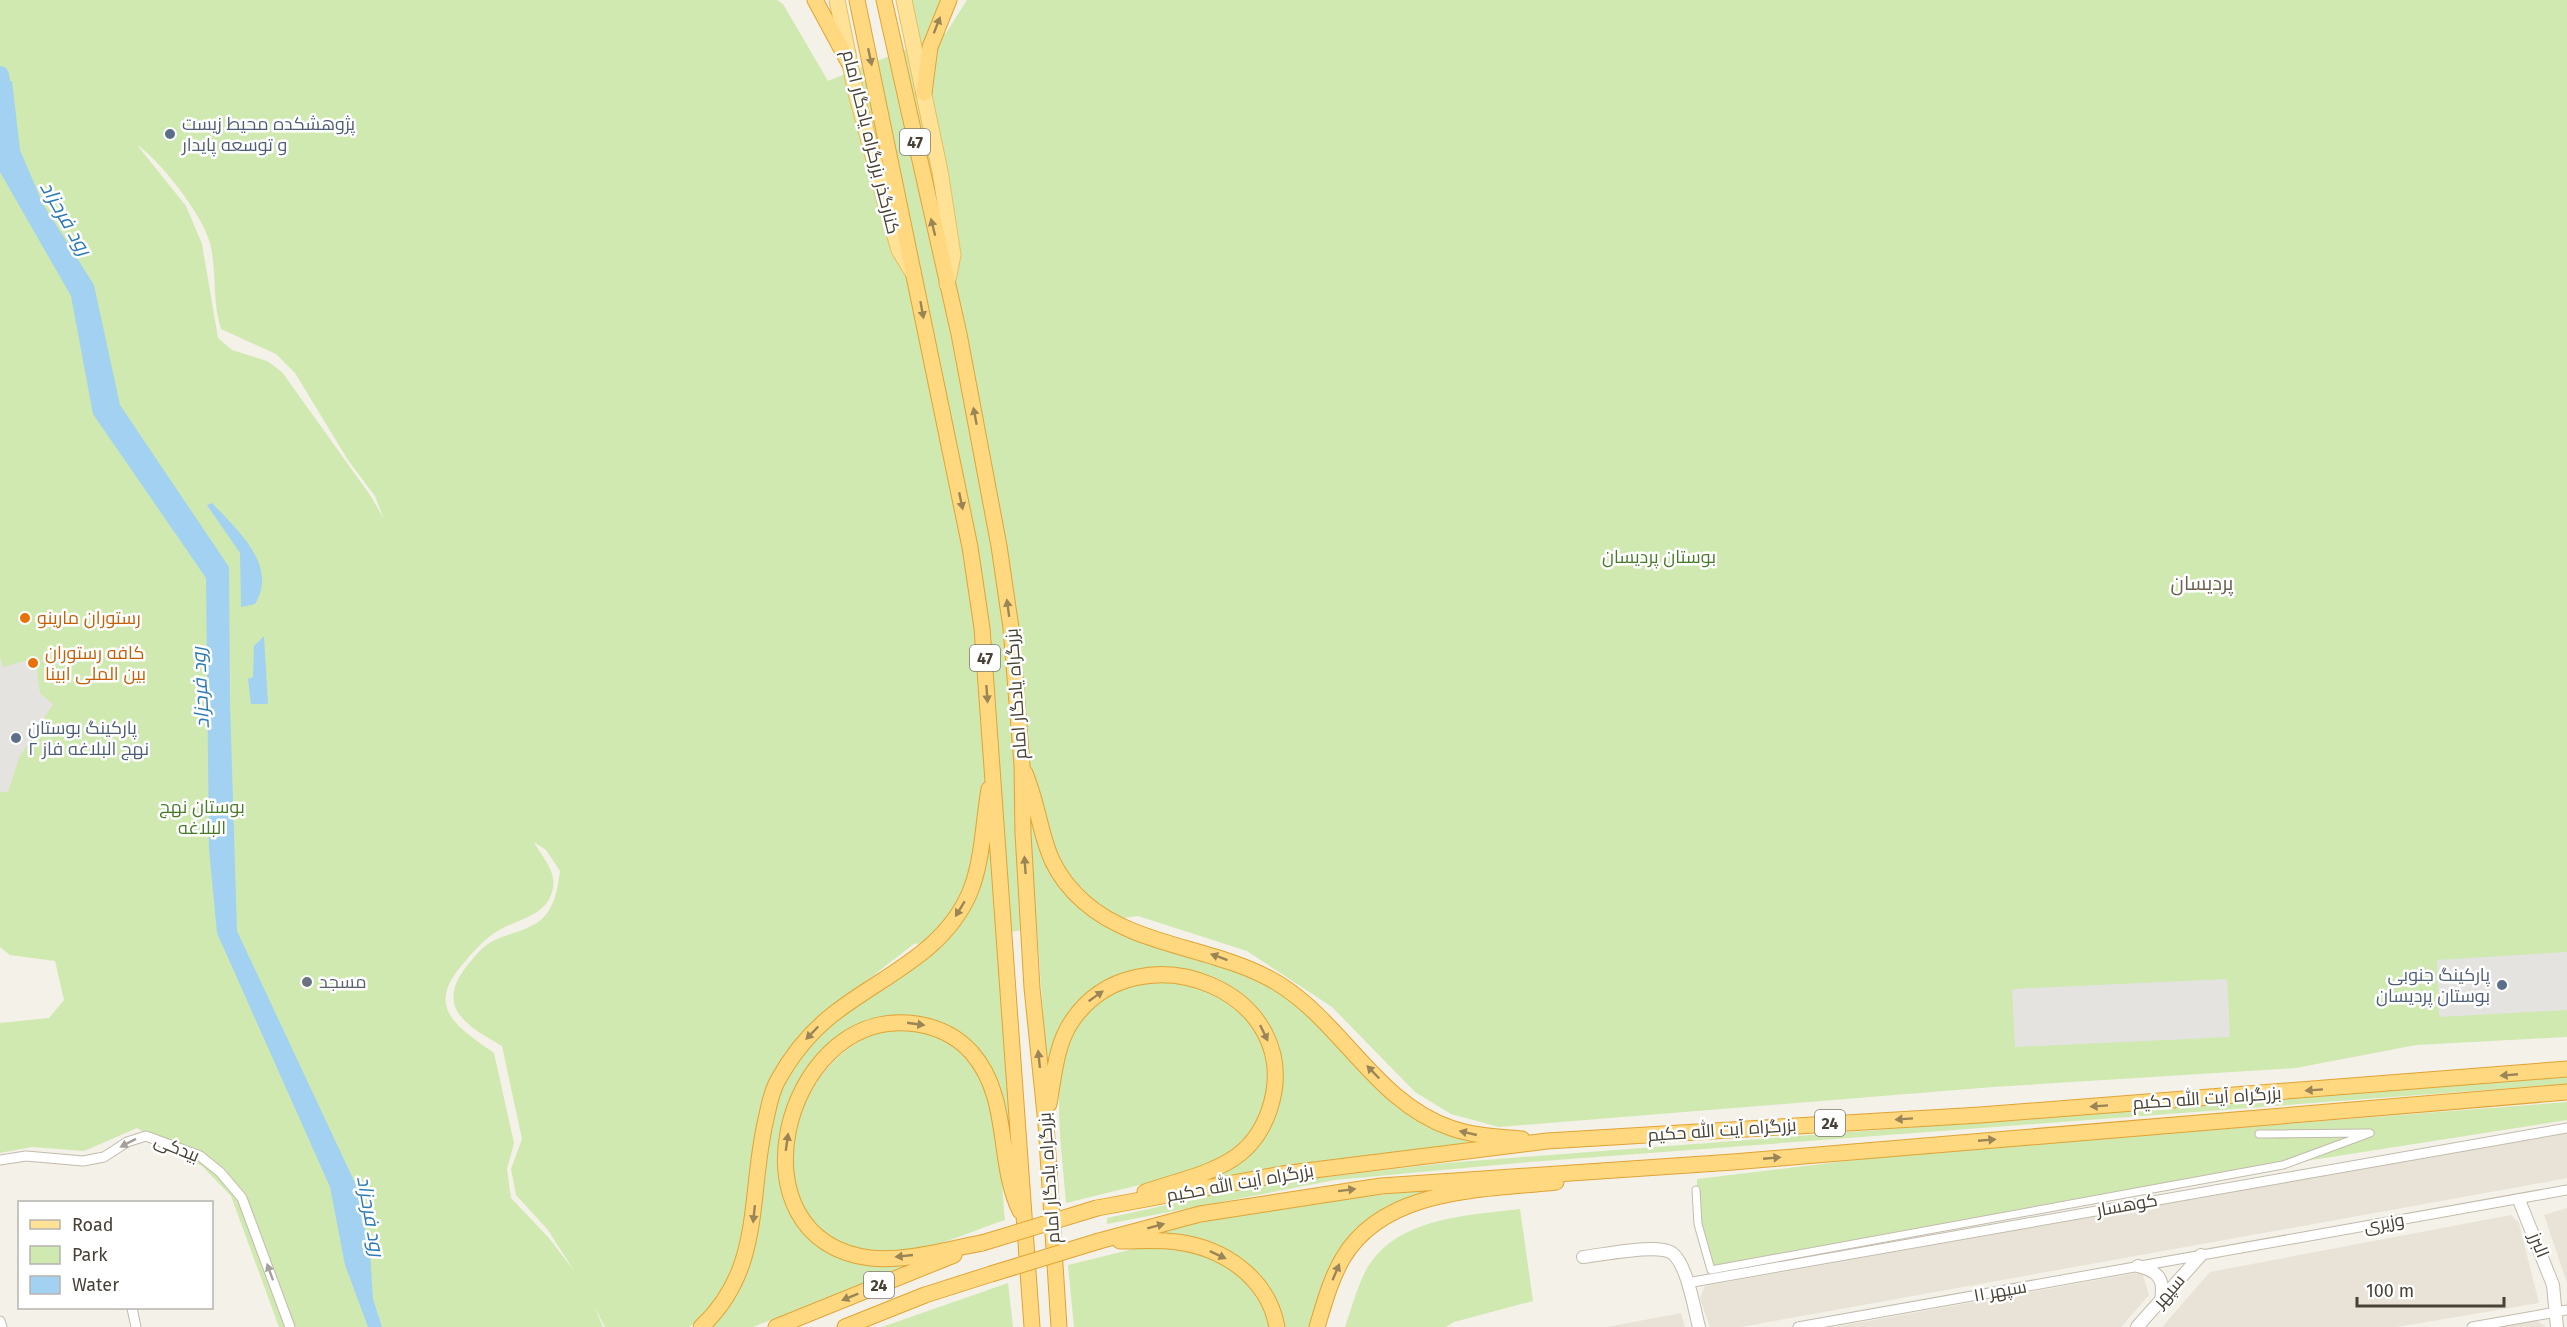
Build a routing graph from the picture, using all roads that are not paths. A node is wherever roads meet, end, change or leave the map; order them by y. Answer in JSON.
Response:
{"nodes":[{"id":1,"x":815,"y":0,"type":"edge"},
{"id":2,"x":837,"y":0,"type":"edge"},
{"id":3,"x":857,"y":0,"type":"edge"},
{"id":4,"x":884,"y":0,"type":"edge"},
{"id":5,"x":904,"y":0,"type":"edge"},
{"id":6,"x":949,"y":0,"type":"edge"},
{"id":7,"x":849,"y":63,"type":"junction"},
{"id":8,"x":924,"y":93,"type":"junction"},
{"id":9,"x":917,"y":280,"type":"junction"},
{"id":10,"x":947,"y":284,"type":"junction"},
{"id":11,"x":1022,"y":765,"type":"junction"},
{"id":12,"x":993,"y":772,"type":"junction"},
{"id":13,"x":2567,"y":1069,"type":"edge"},
{"id":14,"x":2567,"y":1092,"type":"edge"},
{"id":15,"x":1046,"y":1124,"type":"junction"},
{"id":16,"x":2567,"y":1128,"type":"edge"},
{"id":17,"x":2259,"y":1134,"type":"dead end"},
{"id":18,"x":1547,"y":1142,"type":"junction"},
{"id":19,"x":0,"y":1160,"type":"edge"},
{"id":20,"x":1733,"y":1162,"type":"junction"},
{"id":21,"x":1696,"y":1190,"type":"dead end"},
{"id":22,"x":2567,"y":1190,"type":"edge"},
{"id":23,"x":2519,"y":1200,"type":"junction"},
{"id":24,"x":1097,"y":1208,"type":"junction"},
{"id":25,"x":1023,"y":1217,"type":"junction"},
{"id":26,"x":1099,"y":1241,"type":"junction"},
{"id":27,"x":982,"y":1243,"type":"junction"},
{"id":28,"x":2201,"y":1255,"type":"junction"},
{"id":29,"x":1583,"y":1257,"type":"dead end"},
{"id":30,"x":2138,"y":1266,"type":"junction"},
{"id":31,"x":1687,"y":1283,"type":"junction"},
{"id":32,"x":925,"y":1295,"type":"junction"},
{"id":33,"x":1058,"y":1297,"type":"junction"},
{"id":34,"x":2161,"y":1300,"type":"junction"},
{"id":35,"x":1029,"y":1303,"type":"junction"},
{"id":36,"x":132,"y":1309,"type":"edge"},
{"id":37,"x":2562,"y":1311,"type":"edge"},
{"id":38,"x":0,"y":1321,"type":"edge"},
{"id":39,"x":2,"y":1327,"type":"edge"},
{"id":40,"x":136,"y":1327,"type":"edge"},
{"id":41,"x":290,"y":1327,"type":"edge"},
{"id":42,"x":701,"y":1327,"type":"edge"},
{"id":43,"x":776,"y":1327,"type":"edge"},
{"id":44,"x":844,"y":1327,"type":"edge"},
{"id":45,"x":870,"y":1327,"type":"edge"},
{"id":46,"x":1027,"y":1327,"type":"edge"},
{"id":47,"x":1032,"y":1327,"type":"edge"},
{"id":48,"x":1059,"y":1327,"type":"edge"},
{"id":49,"x":1067,"y":1327,"type":"edge"},
{"id":50,"x":1277,"y":1327,"type":"edge"},
{"id":51,"x":1317,"y":1327,"type":"edge"},
{"id":52,"x":1699,"y":1327,"type":"edge"},
{"id":53,"x":1798,"y":1327,"type":"edge"},
{"id":54,"x":2137,"y":1327,"type":"edge"},
{"id":55,"x":2472,"y":1327,"type":"edge"},
{"id":56,"x":2557,"y":1327,"type":"edge"}],
"edges":[{"from":1,"to":7,"type":"highway"},
{"from":2,"to":7,"type":"main road","name":"کنارگذر بزرگراه یادگار امام"},
{"from":3,"to":9,"type":"highway","name":"بزرگراه یادگار امام","number":"47","one_way":true},
{"from":10,"to":4,"type":"highway","name":"بزرگراه یادگار امام","number":"47","one_way":true},
{"from":5,"to":8,"type":"main road"},
{"from":8,"to":6,"type":"highway","one_way":true},
{"from":7,"to":9,"type":"main road","name":"کنارگذر بزرگراه یادگار امام"},
{"from":8,"to":10,"type":"main road"},
{"from":9,"to":12,"type":"highway","name":"بزرگراه یادگار امام","number":"47","one_way":true},
{"from":11,"to":10,"type":"highway","name":"بزرگراه یادگار امام","number":"47","one_way":true},
{"from":15,"to":11,"type":"highway","name":"بزرگراه یادگار امام","number":"47","one_way":true},
{"from":18,"to":11,"type":"highway","one_way":true},
{"from":12,"to":25,"type":"highway","name":"بزرگراه یادگار امام","number":"47"},
{"from":12,"to":42,"type":"highway","one_way":true},
{"from":13,"to":18,"type":"highway","name":"بزرگراه آیت الله حکیم","number":"24","one_way":true},
{"from":20,"to":14,"type":"highway","name":"بزرگراه آیت الله حکیم","number":"24","one_way":true},
{"from":15,"to":24,"type":"highway","one_way":true},
{"from":15,"to":33,"type":"highway","name":"بزرگراه یادگار امام","number":"47"},
{"from":16,"to":31,"type":"street","name":"کوهسار"},
{"from":17,"to":21,"type":"street"},
{"from":18,"to":24,"type":"highway","name":"بزرگراه آیت الله حکیم","number":"24"},
{"from":41,"to":19,"type":"street","name":"بیدکی","one_way":true},
{"from":26,"to":20,"type":"highway","name":"بزرگراه آیت الله حکیم","number":"24","one_way":true},
{"from":51,"to":20,"type":"highway","one_way":true},
{"from":22,"to":23,"type":"street","name":"وزیری"},
{"from":23,"to":28,"type":"street","name":"وزیری"},
{"from":23,"to":37,"type":"street","name":"البرز"},
{"from":24,"to":27,"type":"highway","number":"24","bridge":true},
{"from":27,"to":25,"type":"highway","one_way":true},
{"from":25,"to":35,"type":"highway","name":"بزرگراه یادگار امام","number":"47"},
{"from":26,"to":32,"type":"highway","number":"24","bridge":true},
{"from":26,"to":50,"type":"highway","one_way":true},
{"from":27,"to":43,"type":"highway","number":"24","one_way":true},
{"from":28,"to":30,"type":"street","name":"سپهر ۱۱"},
{"from":28,"to":34,"type":"street","name":"سپهر"},
{"from":29,"to":31,"type":"street"},
{"from":30,"to":34,"type":"street"},
{"from":30,"to":53,"type":"street","name":"سپهر ۱۱"},
{"from":31,"to":52,"type":"street"},
{"from":32,"to":44,"type":"highway","number":"24"},
{"from":32,"to":45,"type":"highway"},
{"from":33,"to":48,"type":"highway","name":"بزرگراه یادگار امام","number":"47"},
{"from":33,"to":49,"type":"highway"},
{"from":34,"to":54,"type":"street","name":"سپهر"},
{"from":35,"to":46,"type":"highway"},
{"from":35,"to":47,"type":"highway","name":"بزرگراه یادگار امام","number":"47"},
{"from":36,"to":40,"type":"street"},
{"from":37,"to":55,"type":"street"},
{"from":37,"to":56,"type":"street","name":"البرز"},
{"from":38,"to":39,"type":"street"}]}
